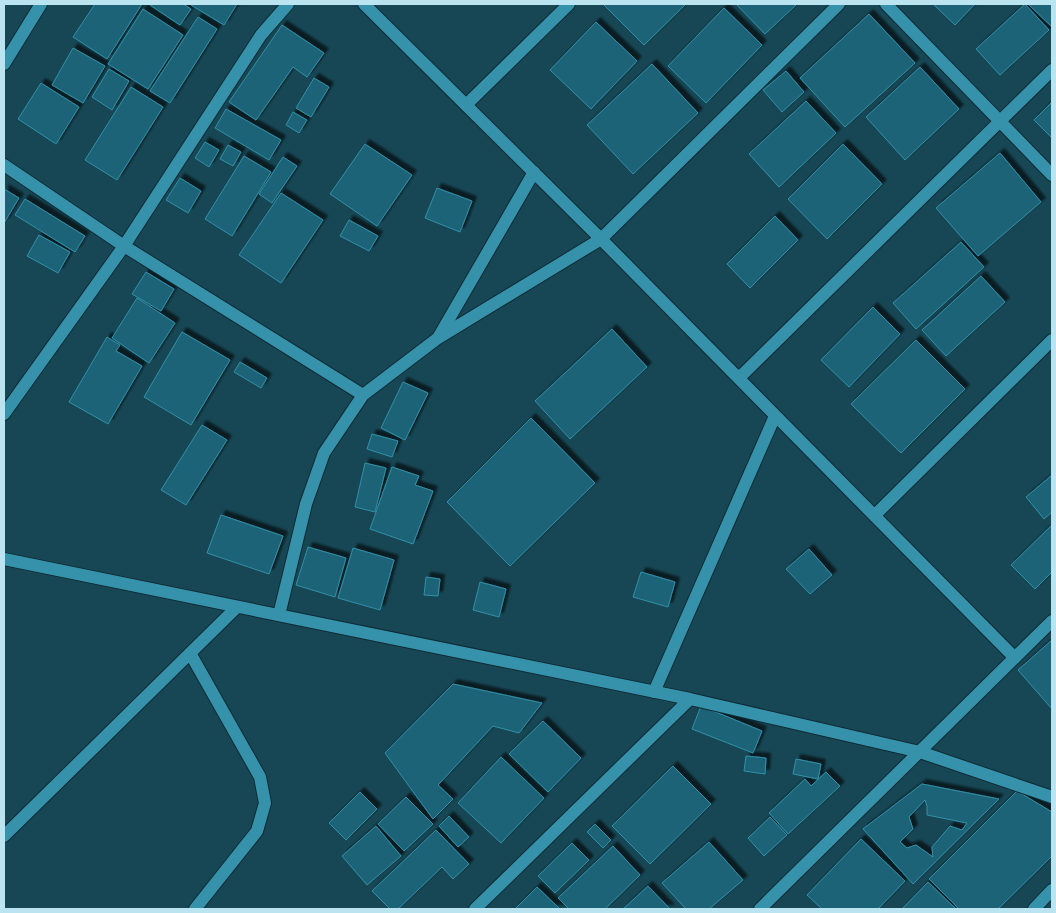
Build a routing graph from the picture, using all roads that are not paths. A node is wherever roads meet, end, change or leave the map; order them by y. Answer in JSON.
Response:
{"nodes":[{"id":1,"x":41,"y":4,"type":"edge"},
{"id":2,"x":288,"y":4,"type":"edge"},
{"id":3,"x":364,"y":4,"type":"edge"},
{"id":4,"x":569,"y":4,"type":"edge"},
{"id":5,"x":839,"y":4,"type":"edge"},
{"id":6,"x":886,"y":4,"type":"edge"},
{"id":7,"x":4,"y":64,"type":"edge"},
{"id":8,"x":1052,"y":70,"type":"edge"},
{"id":9,"x":466,"y":105,"type":"junction"},
{"id":10,"x":1000,"y":121,"type":"junction"},
{"id":11,"x":4,"y":165,"type":"edge"},
{"id":12,"x":534,"y":172,"type":"junction"},
{"id":13,"x":1052,"y":175,"type":"edge"},
{"id":14,"x":600,"y":239,"type":"junction"},
{"id":15,"x":124,"y":246,"type":"junction"},
{"id":16,"x":438,"y":338,"type":"junction"},
{"id":17,"x":1052,"y":340,"type":"edge"},
{"id":18,"x":739,"y":378,"type":"junction"},
{"id":19,"x":363,"y":395,"type":"junction"},
{"id":20,"x":4,"y":414,"type":"edge"},
{"id":21,"x":775,"y":416,"type":"junction"},
{"id":22,"x":875,"y":515,"type":"junction"},
{"id":23,"x":4,"y":560,"type":"edge"},
{"id":24,"x":237,"y":607,"type":"junction"},
{"id":25,"x":278,"y":615,"type":"junction"},
{"id":26,"x":1052,"y":622,"type":"edge"},
{"id":27,"x":190,"y":653,"type":"junction"},
{"id":28,"x":1016,"y":658,"type":"junction"},
{"id":29,"x":654,"y":692,"type":"junction"},
{"id":30,"x":690,"y":699,"type":"junction"},
{"id":31,"x":920,"y":752,"type":"junction"},
{"id":32,"x":1052,"y":797,"type":"edge"},
{"id":33,"x":4,"y":836,"type":"edge"},
{"id":34,"x":1052,"y":890,"type":"edge"},
{"id":35,"x":195,"y":909,"type":"edge"},
{"id":36,"x":476,"y":909,"type":"edge"},
{"id":37,"x":760,"y":909,"type":"edge"},
{"id":38,"x":1034,"y":909,"type":"edge"}],
"edges":[{"from":1,"to":7,"type":"street"},
{"from":2,"to":15,"type":"street"},
{"from":3,"to":9,"type":"street"},
{"from":4,"to":9,"type":"street"},
{"from":5,"to":14,"type":"street"},
{"from":6,"to":10,"type":"street"},
{"from":8,"to":10,"type":"street"},
{"from":9,"to":12,"type":"street"},
{"from":10,"to":13,"type":"street"},
{"from":10,"to":18,"type":"street"},
{"from":11,"to":15,"type":"street"},
{"from":12,"to":14,"type":"street"},
{"from":12,"to":16,"type":"street"},
{"from":14,"to":16,"type":"street"},
{"from":14,"to":18,"type":"street"},
{"from":15,"to":19,"type":"street"},
{"from":15,"to":20,"type":"street"},
{"from":16,"to":19,"type":"street"},
{"from":17,"to":22,"type":"street"},
{"from":18,"to":21,"type":"street"},
{"from":19,"to":25,"type":"street"},
{"from":21,"to":22,"type":"street"},
{"from":21,"to":29,"type":"street"},
{"from":22,"to":28,"type":"street"},
{"from":23,"to":24,"type":"street"},
{"from":24,"to":25,"type":"street"},
{"from":24,"to":27,"type":"street"},
{"from":25,"to":29,"type":"street"},
{"from":26,"to":28,"type":"street"},
{"from":27,"to":33,"type":"street"},
{"from":27,"to":35,"type":"street"},
{"from":28,"to":31,"type":"street"},
{"from":29,"to":30,"type":"street"},
{"from":30,"to":31,"type":"street"},
{"from":30,"to":36,"type":"street"},
{"from":31,"to":32,"type":"street"},
{"from":31,"to":37,"type":"street"},
{"from":34,"to":38,"type":"street"}]}
